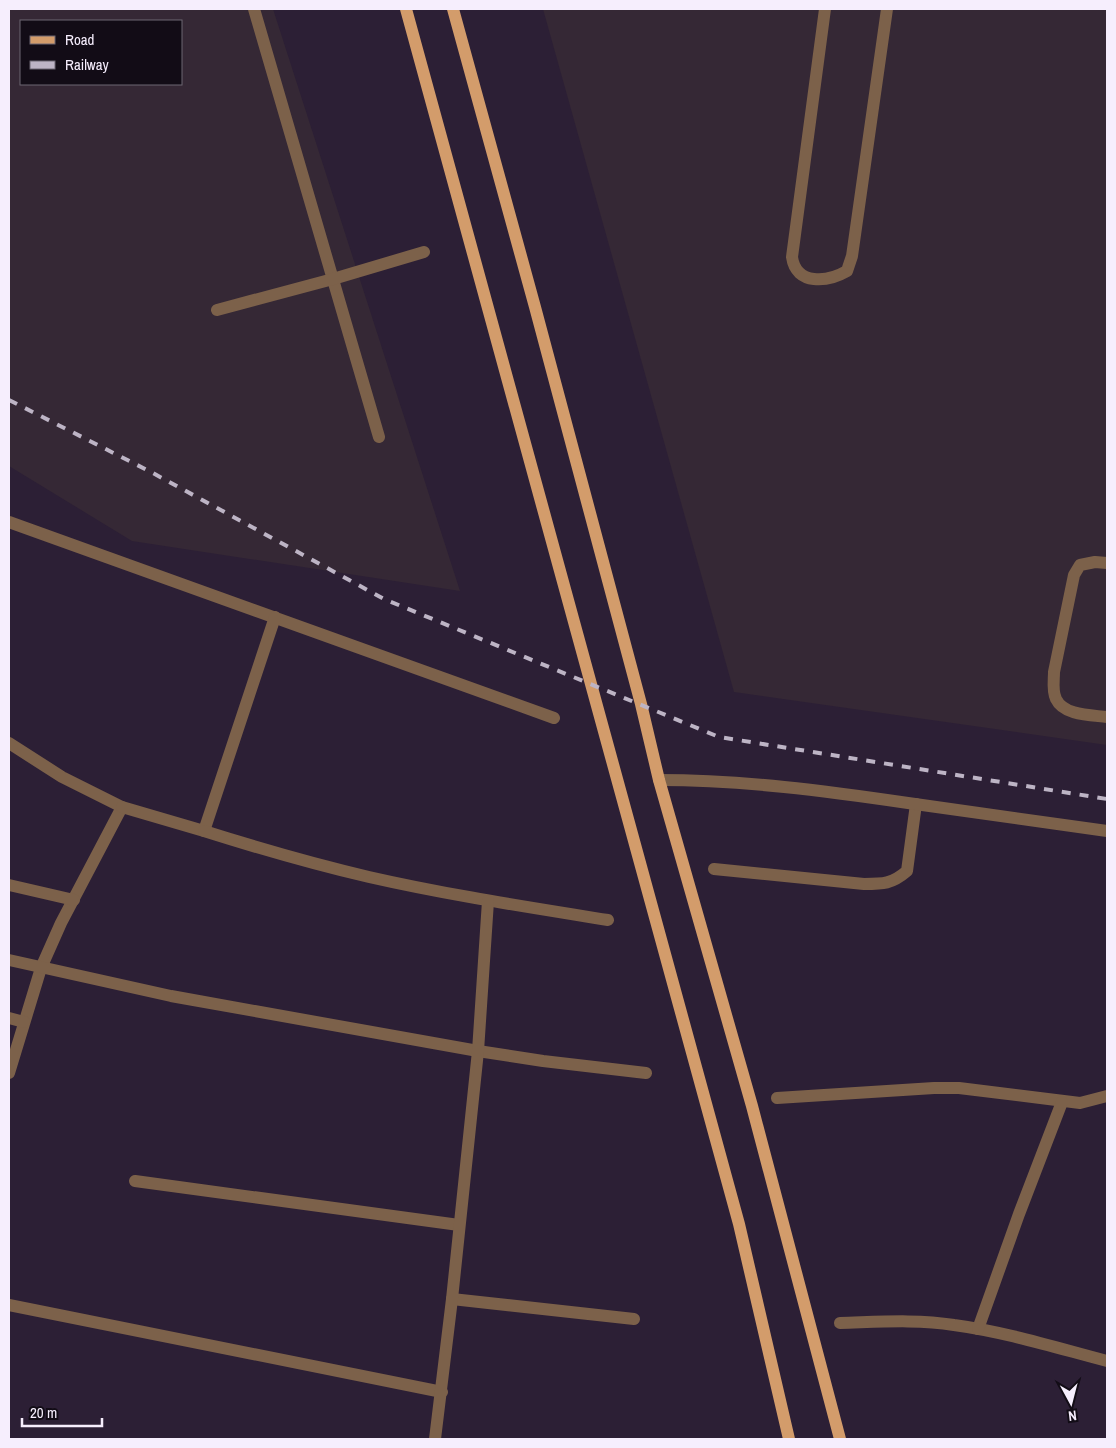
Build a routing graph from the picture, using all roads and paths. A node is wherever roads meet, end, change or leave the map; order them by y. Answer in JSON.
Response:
{"nodes":[{"id":1,"x":254,"y":9,"type":"edge"},
{"id":2,"x":406,"y":9,"type":"edge"},
{"id":3,"x":453,"y":9,"type":"edge"},
{"id":4,"x":825,"y":9,"type":"edge"},
{"id":5,"x":887,"y":9,"type":"edge"},
{"id":6,"x":424,"y":252,"type":"dead end"},
{"id":7,"x":333,"y":279,"type":"junction"},
{"id":8,"x":217,"y":310,"type":"dead end"},
{"id":9,"x":379,"y":437,"type":"dead end"},
{"id":10,"x":9,"y":522,"type":"edge"},
{"id":11,"x":1107,"y":564,"type":"edge"},
{"id":12,"x":275,"y":617,"type":"junction"},
{"id":13,"x":1107,"y":717,"type":"edge"},
{"id":14,"x":554,"y":718,"type":"dead end"},
{"id":15,"x":9,"y":743,"type":"edge"},
{"id":16,"x":659,"y":780,"type":"junction"},
{"id":17,"x":916,"y":804,"type":"junction"},
{"id":18,"x":122,"y":807,"type":"junction"},
{"id":19,"x":204,"y":831,"type":"junction"},
{"id":20,"x":1107,"y":831,"type":"edge"},
{"id":21,"x":714,"y":869,"type":"dead end"},
{"id":22,"x":9,"y":885,"type":"edge"},
{"id":23,"x":74,"y":900,"type":"junction"},
{"id":24,"x":488,"y":901,"type":"junction"},
{"id":25,"x":608,"y":920,"type":"dead end"},
{"id":26,"x":9,"y":960,"type":"edge"},
{"id":27,"x":41,"y":968,"type":"junction"},
{"id":28,"x":9,"y":1018,"type":"edge"},
{"id":29,"x":24,"y":1022,"type":"junction"},
{"id":30,"x":478,"y":1051,"type":"junction"},
{"id":31,"x":9,"y":1073,"type":"edge"},
{"id":32,"x":646,"y":1073,"type":"dead end"},
{"id":33,"x":1107,"y":1096,"type":"edge"},
{"id":34,"x":777,"y":1098,"type":"dead end"},
{"id":35,"x":1062,"y":1102,"type":"junction"},
{"id":36,"x":135,"y":1181,"type":"dead end"},
{"id":37,"x":459,"y":1225,"type":"junction"},
{"id":38,"x":452,"y":1299,"type":"junction"},
{"id":39,"x":9,"y":1305,"type":"edge"},
{"id":40,"x":634,"y":1318,"type":"dead end"},
{"id":41,"x":840,"y":1323,"type":"dead end"},
{"id":42,"x":978,"y":1329,"type":"junction"},
{"id":43,"x":1107,"y":1361,"type":"edge"},
{"id":44,"x":442,"y":1392,"type":"junction"},
{"id":45,"x":435,"y":1439,"type":"edge"},
{"id":46,"x":789,"y":1439,"type":"edge"},
{"id":47,"x":840,"y":1439,"type":"edge"}],
"edges":[{"from":1,"to":7,"type":"street"},
{"from":2,"to":46,"type":"main road"},
{"from":3,"to":16,"type":"main road"},
{"from":4,"to":5,"type":"street"},
{"from":6,"to":7,"type":"street"},
{"from":7,"to":8,"type":"street"},
{"from":7,"to":9,"type":"street"},
{"from":10,"to":12,"type":"street"},
{"from":11,"to":13,"type":"street"},
{"from":12,"to":14,"type":"street"},
{"from":12,"to":19,"type":"street"},
{"from":15,"to":18,"type":"street"},
{"from":16,"to":17,"type":"street"},
{"from":16,"to":47,"type":"main road"},
{"from":17,"to":20,"type":"street"},
{"from":17,"to":21,"type":"street"},
{"from":18,"to":19,"type":"street"},
{"from":18,"to":23,"type":"street"},
{"from":19,"to":24,"type":"street"},
{"from":22,"to":23,"type":"street"},
{"from":23,"to":27,"type":"street"},
{"from":24,"to":25,"type":"street"},
{"from":24,"to":30,"type":"street"},
{"from":26,"to":27,"type":"street"},
{"from":27,"to":29,"type":"street"},
{"from":27,"to":30,"type":"street"},
{"from":28,"to":29,"type":"street"},
{"from":29,"to":31,"type":"street"},
{"from":30,"to":32,"type":"street"},
{"from":30,"to":37,"type":"street"},
{"from":33,"to":35,"type":"street"},
{"from":34,"to":35,"type":"street"},
{"from":35,"to":42,"type":"street"},
{"from":36,"to":37,"type":"street"},
{"from":37,"to":38,"type":"street"},
{"from":38,"to":40,"type":"street"},
{"from":38,"to":44,"type":"street"},
{"from":39,"to":44,"type":"street"},
{"from":41,"to":42,"type":"street"},
{"from":42,"to":43,"type":"street"},
{"from":44,"to":45,"type":"street"}]}
